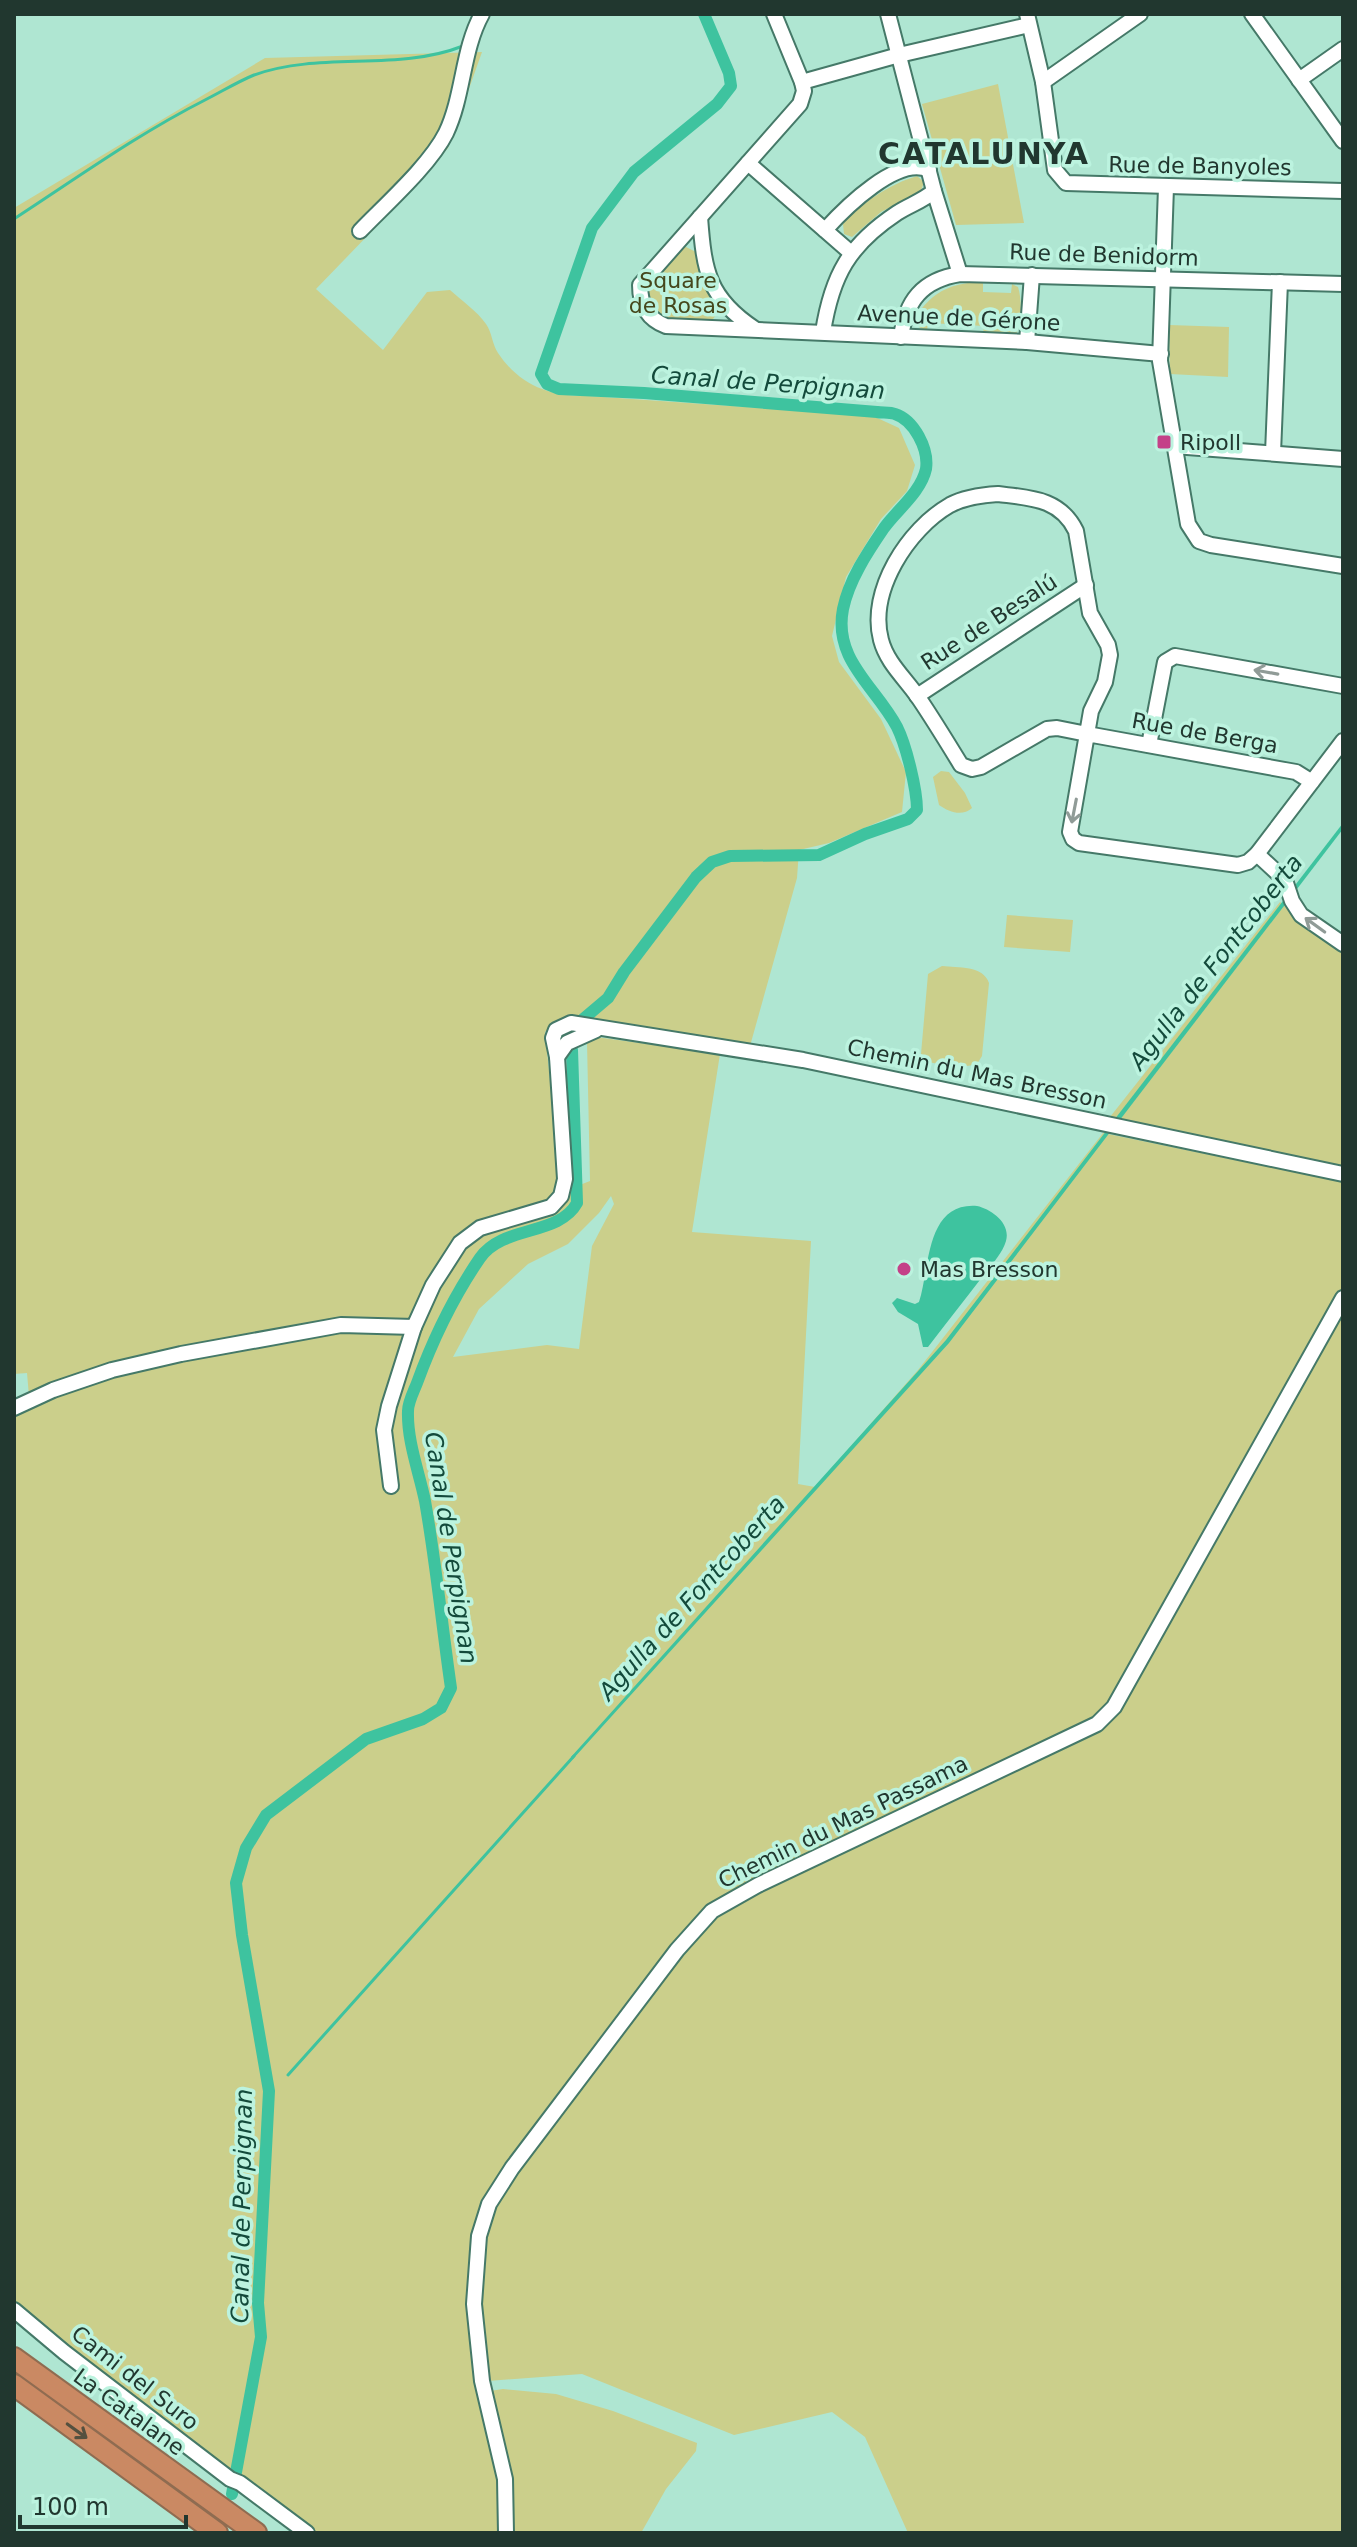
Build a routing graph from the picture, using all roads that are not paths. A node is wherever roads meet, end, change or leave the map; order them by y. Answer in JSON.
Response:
{"nodes":[{"id":1,"x":482,"y":14,"type":"edge"},
{"id":2,"x":774,"y":14,"type":"edge"},
{"id":3,"x":888,"y":14,"type":"edge"},
{"id":4,"x":1140,"y":14,"type":"edge"},
{"id":5,"x":1252,"y":14,"type":"edge"},
{"id":6,"x":1028,"y":19,"type":"edge"},
{"id":7,"x":1343,"y":49,"type":"edge"},
{"id":8,"x":899,"y":55,"type":"junction"},
{"id":9,"x":1299,"y":80,"type":"junction"},
{"id":10,"x":802,"y":82,"type":"junction"},
{"id":11,"x":1043,"y":82,"type":"junction"},
{"id":12,"x":1343,"y":141,"type":"edge"},
{"id":13,"x":748,"y":163,"type":"junction"},
{"id":14,"x":929,"y":170,"type":"junction"},
{"id":15,"x":1166,"y":187,"type":"junction"},
{"id":16,"x":934,"y":191,"type":"junction"},
{"id":17,"x":1343,"y":191,"type":"edge"},
{"id":18,"x":700,"y":217,"type":"junction"},
{"id":19,"x":825,"y":230,"type":"junction"},
{"id":20,"x":360,"y":231,"type":"dead end"},
{"id":21,"x":850,"y":252,"type":"junction"},
{"id":22,"x":960,"y":274,"type":"junction"},
{"id":23,"x":1032,"y":275,"type":"junction"},
{"id":24,"x":1162,"y":279,"type":"junction"},
{"id":25,"x":1280,"y":282,"type":"junction"},
{"id":26,"x":1343,"y":284,"type":"edge"},
{"id":27,"x":755,"y":330,"type":"junction"},
{"id":28,"x":823,"y":332,"type":"junction"},
{"id":29,"x":901,"y":337,"type":"junction"},
{"id":30,"x":1027,"y":342,"type":"junction"},
{"id":31,"x":1161,"y":354,"type":"junction"},
{"id":32,"x":1174,"y":446,"type":"junction"},
{"id":33,"x":1273,"y":453,"type":"junction"},
{"id":34,"x":1343,"y":459,"type":"edge"},
{"id":35,"x":1343,"y":566,"type":"edge"},
{"id":36,"x":1086,"y":585,"type":"junction"},
{"id":37,"x":1343,"y":686,"type":"edge"},
{"id":38,"x":917,"y":696,"type":"junction"},
{"id":39,"x":1087,"y":734,"type":"junction"},
{"id":40,"x":1343,"y":741,"type":"edge"},
{"id":41,"x":1149,"y":745,"type":"junction"},
{"id":42,"x":1312,"y":782,"type":"junction"},
{"id":43,"x":1257,"y":854,"type":"junction"},
{"id":44,"x":1343,"y":944,"type":"edge"},
{"id":45,"x":1343,"y":1174,"type":"edge"},
{"id":46,"x":1343,"y":1298,"type":"edge"},
{"id":47,"x":414,"y":1327,"type":"junction"},
{"id":48,"x":14,"y":1408,"type":"edge"},
{"id":49,"x":391,"y":1486,"type":"dead end"},
{"id":50,"x":14,"y":2310,"type":"edge"},
{"id":51,"x":14,"y":2342,"type":"edge"},
{"id":52,"x":14,"y":2358,"type":"edge"},
{"id":53,"x":14,"y":2385,"type":"edge"},
{"id":54,"x":62,"y":2394,"type":"junction"},
{"id":55,"x":217,"y":2533,"type":"edge"},
{"id":56,"x":256,"y":2533,"type":"edge"},
{"id":57,"x":307,"y":2533,"type":"edge"},
{"id":58,"x":506,"y":2533,"type":"edge"}],
"edges":[{"from":1,"to":20,"type":"street"},
{"from":2,"to":10,"type":"street"},
{"from":3,"to":8,"type":"street"},
{"from":4,"to":11,"type":"street"},
{"from":5,"to":9,"type":"street"},
{"from":6,"to":8,"type":"street"},
{"from":6,"to":11,"type":"street","name":"Rue de Banyoles"},
{"from":7,"to":9,"type":"street"},
{"from":8,"to":10,"type":"street"},
{"from":8,"to":14,"type":"street"},
{"from":9,"to":12,"type":"street"},
{"from":10,"to":13,"type":"street","name":"Avenue de Gérone"},
{"from":11,"to":15,"type":"street","name":"Rue de Banyoles"},
{"from":13,"to":18,"type":"street","name":"Avenue de Gérone"},
{"from":13,"to":19,"type":"street"},
{"from":14,"to":16,"type":"street"},
{"from":14,"to":19,"type":"street"},
{"from":15,"to":17,"type":"street","name":"Rue de Banyoles"},
{"from":15,"to":24,"type":"street"},
{"from":16,"to":21,"type":"street"},
{"from":16,"to":22,"type":"street"},
{"from":18,"to":27,"type":"street"},
{"from":18,"to":27,"type":"street","name":"Avenue de Gérone"},
{"from":19,"to":21,"type":"street"},
{"from":21,"to":28,"type":"street"},
{"from":22,"to":23,"type":"street","name":"Rue de Benidorm"},
{"from":22,"to":29,"type":"street","name":"Rue de Benidorm"},
{"from":23,"to":24,"type":"street","name":"Rue de Benidorm"},
{"from":23,"to":30,"type":"street"},
{"from":24,"to":25,"type":"street","name":"Rue de Benidorm"},
{"from":24,"to":31,"type":"street"},
{"from":25,"to":26,"type":"street","name":"Rue de Benidorm"},
{"from":25,"to":33,"type":"street"},
{"from":27,"to":28,"type":"street","name":"Avenue de Gérone"},
{"from":28,"to":29,"type":"street","name":"Avenue de Gérone"},
{"from":29,"to":30,"type":"street","name":"Avenue de Gérone"},
{"from":30,"to":31,"type":"street","name":"Avenue de Gérone"},
{"from":31,"to":32,"type":"street"},
{"from":32,"to":33,"type":"street"},
{"from":32,"to":35,"type":"street"},
{"from":33,"to":34,"type":"street"},
{"from":36,"to":38,"type":"street","name":"Rue de Besalú"},
{"from":36,"to":38,"type":"street","name":"Rue de Berga"},
{"from":36,"to":39,"type":"street","name":"Rue de Berga"},
{"from":37,"to":41,"type":"street","one_way":true},
{"from":38,"to":39,"type":"street","name":"Rue de Berga"},
{"from":39,"to":41,"type":"street","name":"Rue de Berga"},
{"from":39,"to":43,"type":"street","name":"Rue de Berga","one_way":true},
{"from":40,"to":42,"type":"street"},
{"from":41,"to":42,"type":"street","name":"Rue de Berga"},
{"from":42,"to":43,"type":"street"},
{"from":44,"to":43,"type":"street","one_way":true},
{"from":45,"to":47,"type":"street","name":"Chemin du Mas Bresson"},
{"from":46,"to":58,"type":"street","name":"Chemin du Mas Passama"},
{"from":47,"to":48,"type":"street"},
{"from":47,"to":49,"type":"street"},
{"from":50,"to":57,"type":"street","name":"Cami del Suro"},
{"from":51,"to":54,"type":"highway"},
{"from":52,"to":54,"type":"highway","name":"La Catalane"},
{"from":53,"to":55,"type":"highway","name":"La Catalane","one_way":true},
{"from":54,"to":56,"type":"highway","name":"La Catalane"}]}
